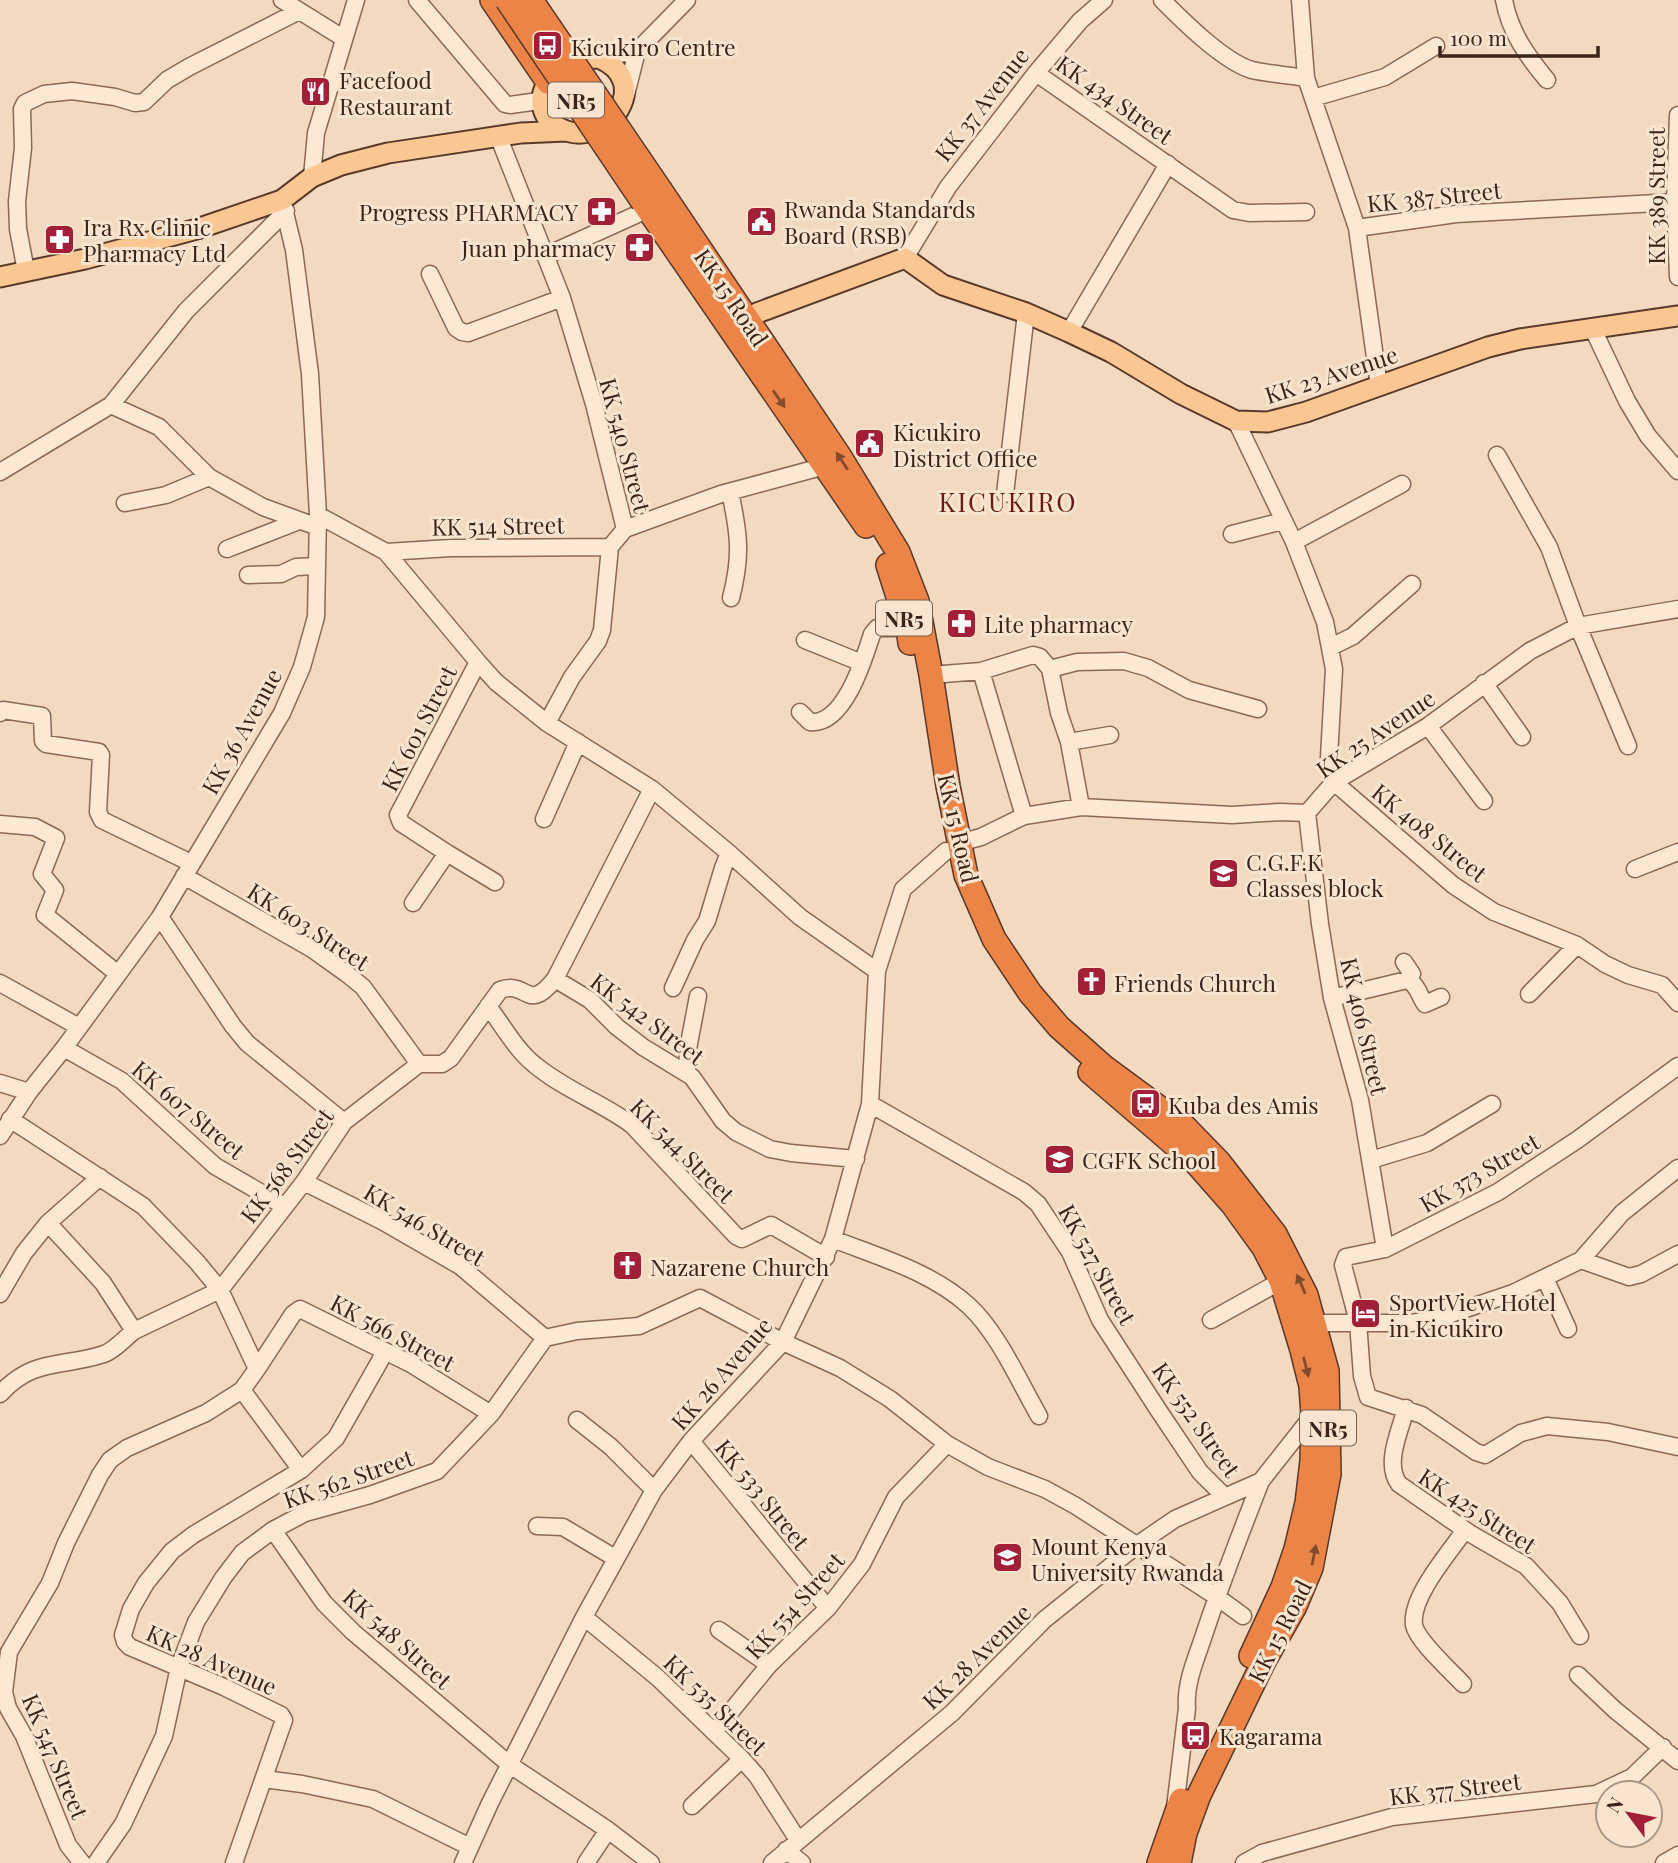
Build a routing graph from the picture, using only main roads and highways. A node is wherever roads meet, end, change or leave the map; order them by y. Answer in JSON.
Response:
{"nodes":[{"id":1,"x":492,"y":0,"type":"edge"},
{"id":2,"x":507,"y":0,"type":"edge"},
{"id":3,"x":531,"y":0,"type":"edge"},
{"id":4,"x":543,"y":0,"type":"edge"},
{"id":5,"x":592,"y":58,"type":"junction"},
{"id":6,"x":543,"y":93,"type":"junction"},
{"id":7,"x":622,"y":105,"type":"junction"},
{"id":8,"x":576,"y":131,"type":"junction"},
{"id":9,"x":521,"y":133,"type":"junction"},
{"id":10,"x":648,"y":202,"type":"junction"},
{"id":11,"x":0,"y":277,"type":"edge"},
{"id":12,"x":757,"y":313,"type":"junction"},
{"id":13,"x":1678,"y":316,"type":"edge"},
{"id":14,"x":770,"y":369,"type":"junction"},
{"id":15,"x":952,"y":847,"type":"junction"},
{"id":16,"x":1305,"y":1325,"type":"junction"},
{"id":17,"x":1159,"y":1863,"type":"edge"},
{"id":18,"x":1179,"y":1863,"type":"edge"}],
"edges":[{"from":1,"to":6,"type":"highway"},
{"from":2,"to":10,"type":"highway","name":"KK 15 Road","number":"NR5","bridge":true},
{"from":3,"to":10,"type":"highway","name":"KK 15 Road","number":"NR5","bridge":true},
{"from":4,"to":5,"type":"highway"},
{"from":5,"to":6,"type":"main road"},
{"from":5,"to":7,"type":"main road"},
{"from":6,"to":8,"type":"main road"},
{"from":6,"to":9,"type":"main road"},
{"from":7,"to":8,"type":"main road"},
{"from":7,"to":12,"type":"highway"},
{"from":8,"to":9,"type":"main road"},
{"from":8,"to":10,"type":"highway"},
{"from":9,"to":11,"type":"main road"},
{"from":10,"to":14,"type":"highway","name":"KK 15 Road","number":"NR5"},
{"from":12,"to":13,"type":"main road","name":"KK 23 Avenue"},
{"from":12,"to":14,"type":"highway"},
{"from":14,"to":15,"type":"highway","name":"KK 15 Road","number":"NR5","one_way":true},
{"from":15,"to":14,"type":"highway","name":"KK 15 Road","number":"NR5","one_way":true},
{"from":15,"to":16,"type":"highway","name":"KK 15 Road","number":"NR5"},
{"from":16,"to":15,"type":"highway","name":"KK 15 Road","number":"NR5","one_way":true},
{"from":16,"to":17,"type":"highway","name":"KK 15 Road","number":"NR5","one_way":true},
{"from":18,"to":16,"type":"highway","name":"KK 15 Road","number":"NR5","one_way":true}]}
